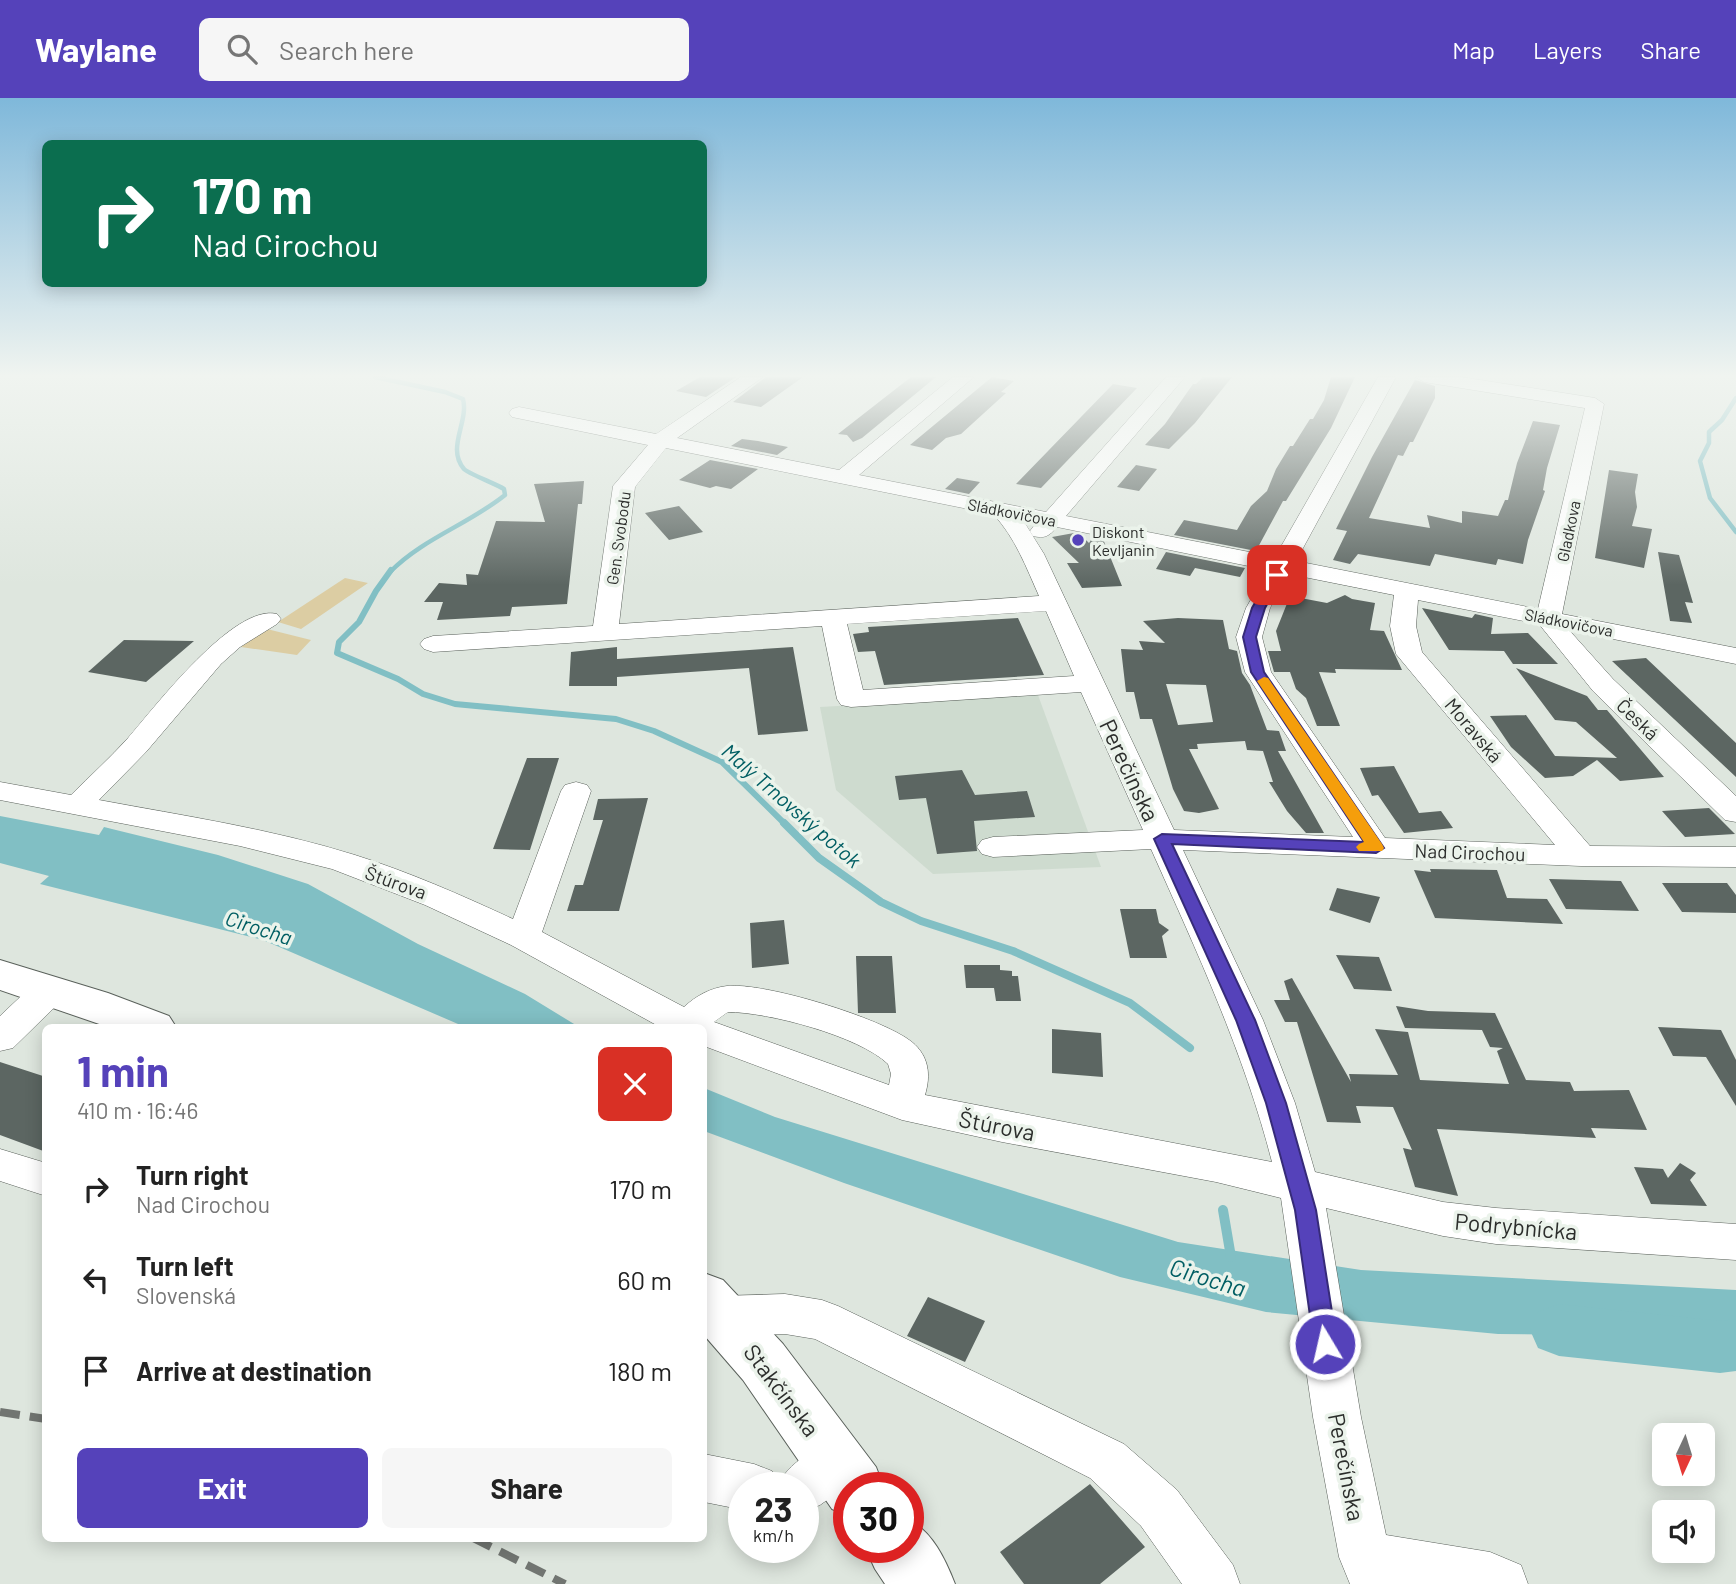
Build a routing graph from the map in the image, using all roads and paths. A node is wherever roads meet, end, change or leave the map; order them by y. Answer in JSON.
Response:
{"nodes":[{"id":1,"x":656,"y":446,"type":"edge"},
{"id":2,"x":676,"y":446,"type":"edge"},
{"id":3,"x":881,"y":446,"type":"edge"},
{"id":4,"x":1119,"y":446,"type":"edge"},
{"id":5,"x":1348,"y":446,"type":"edge"},
{"id":6,"x":1586,"y":446,"type":"edge"},
{"id":7,"x":841,"y":479,"type":"junction"},
{"id":8,"x":1000,"y":510,"type":"junction"},
{"id":9,"x":1056,"y":524,"type":"junction"},
{"id":10,"x":1024,"y":539,"type":"junction"},
{"id":11,"x":1282,"y":565,"type":"junction"},
{"id":12,"x":1407,"y":590,"type":"junction"},
{"id":13,"x":1053,"y":603,"type":"junction"},
{"id":14,"x":833,"y":618,"type":"junction"},
{"id":15,"x":1549,"y":618,"type":"junction"},
{"id":16,"x":268,"y":620,"type":"dead end"},
{"id":17,"x":605,"y":633,"type":"junction"},
{"id":18,"x":433,"y":644,"type":"dead end"},
{"id":19,"x":1736,"y":656,"type":"edge"},
{"id":20,"x":1090,"y":683,"type":"junction"},
{"id":21,"x":0,"y":791,"type":"edge"},
{"id":22,"x":576,"y":791,"type":"dead end"},
{"id":23,"x":77,"y":806,"type":"junction"},
{"id":24,"x":1736,"y":813,"type":"edge"},
{"id":25,"x":1162,"y":839,"type":"junction"},
{"id":26,"x":993,"y":847,"type":"dead end"},
{"id":27,"x":1376,"y":848,"type":"junction"},
{"id":28,"x":1581,"y":856,"type":"junction"},
{"id":29,"x":1736,"y":856,"type":"edge"},
{"id":30,"x":523,"y":937,"type":"junction"},
{"id":31,"x":0,"y":975,"type":"edge"},
{"id":32,"x":50,"y":990,"type":"junction"},
{"id":33,"x":145,"y":1024,"type":"edge"},
{"id":34,"x":686,"y":1024,"type":"edge"},
{"id":35,"x":697,"y":1024,"type":"edge"},
{"id":36,"x":707,"y":1033,"type":"edge"},
{"id":37,"x":0,"y":1038,"type":"edge"},
{"id":38,"x":902,"y":1105,"type":"junction"},
{"id":39,"x":0,"y":1165,"type":"edge"},
{"id":40,"x":42,"y":1179,"type":"edge"},
{"id":41,"x":1303,"y":1197,"type":"junction"},
{"id":42,"x":1736,"y":1242,"type":"edge"},
{"id":43,"x":713,"y":1307,"type":"edge"},
{"id":44,"x":707,"y":1479,"type":"edge"},
{"id":45,"x":831,"y":1480,"type":"edge"},
{"id":46,"x":728,"y":1483,"type":"edge"},
{"id":47,"x":908,"y":1563,"type":"edge"},
{"id":48,"x":1371,"y":1571,"type":"edge"},
{"id":49,"x":923,"y":1584,"type":"edge"},
{"id":50,"x":1214,"y":1584,"type":"edge"},
{"id":51,"x":1502,"y":1584,"type":"edge"}],
"edges":[{"from":1,"to":17,"type":"street","name":"Gen. Svobodu"},
{"from":2,"to":7,"type":"street","name":"Sládkovičova"},
{"from":3,"to":7,"type":"street"},
{"from":4,"to":9,"type":"street"},
{"from":5,"to":11,"type":"street"},
{"from":6,"to":15,"type":"street","name":"Gladkova"},
{"from":7,"to":8,"type":"street","name":"Sládkovičova"},
{"from":8,"to":9,"type":"street","name":"Sládkovičova"},
{"from":8,"to":10,"type":"street","name":"Perečínska"},
{"from":9,"to":10,"type":"street"},
{"from":9,"to":11,"type":"street","name":"Sládkovičova"},
{"from":10,"to":13,"type":"street","name":"Perečínska"},
{"from":11,"to":12,"type":"street","name":"Sládkovičova"},
{"from":11,"to":27,"type":"street"},
{"from":12,"to":15,"type":"street","name":"Sládkovičova"},
{"from":12,"to":28,"type":"street","name":"Moravská"},
{"from":13,"to":14,"type":"street"},
{"from":13,"to":20,"type":"street","name":"Perečínska"},
{"from":14,"to":17,"type":"street"},
{"from":14,"to":20,"type":"street"},
{"from":15,"to":19,"type":"street","name":"Sládkovičova"},
{"from":15,"to":24,"type":"street","name":"Česká"},
{"from":16,"to":23,"type":"street"},
{"from":17,"to":18,"type":"street"},
{"from":20,"to":25,"type":"street","name":"Perečínska"},
{"from":21,"to":23,"type":"street","name":"Štúrova"},
{"from":22,"to":30,"type":"street"},
{"from":23,"to":30,"type":"street","name":"Štúrova"},
{"from":25,"to":26,"type":"street","name":"Nad Cirochou"},
{"from":25,"to":27,"type":"street","name":"Nad Cirochou"},
{"from":25,"to":41,"type":"street","name":"Perečínska"},
{"from":27,"to":28,"type":"street","name":"Nad Cirochou"},
{"from":28,"to":29,"type":"street","name":"Nad Cirochou"},
{"from":30,"to":34,"type":"street","name":"Štúrova"},
{"from":31,"to":32,"type":"main road"},
{"from":32,"to":33,"type":"main road"},
{"from":32,"to":37,"type":"street"},
{"from":35,"to":38,"type":"street"},
{"from":36,"to":38,"type":"street","name":"Štúrova"},
{"from":38,"to":41,"type":"street","name":"Štúrova"},
{"from":39,"to":40,"type":"street"},
{"from":41,"to":42,"type":"street","name":"Podrybnícka"},
{"from":41,"to":48,"type":"street","name":"Perečínska"},
{"from":43,"to":45,"type":"main road","name":"Stakčínska"},
{"from":43,"to":50,"type":"street"},
{"from":44,"to":46,"type":"street"},
{"from":47,"to":49,"type":"main road"},
{"from":48,"to":51,"type":"street"}]}
